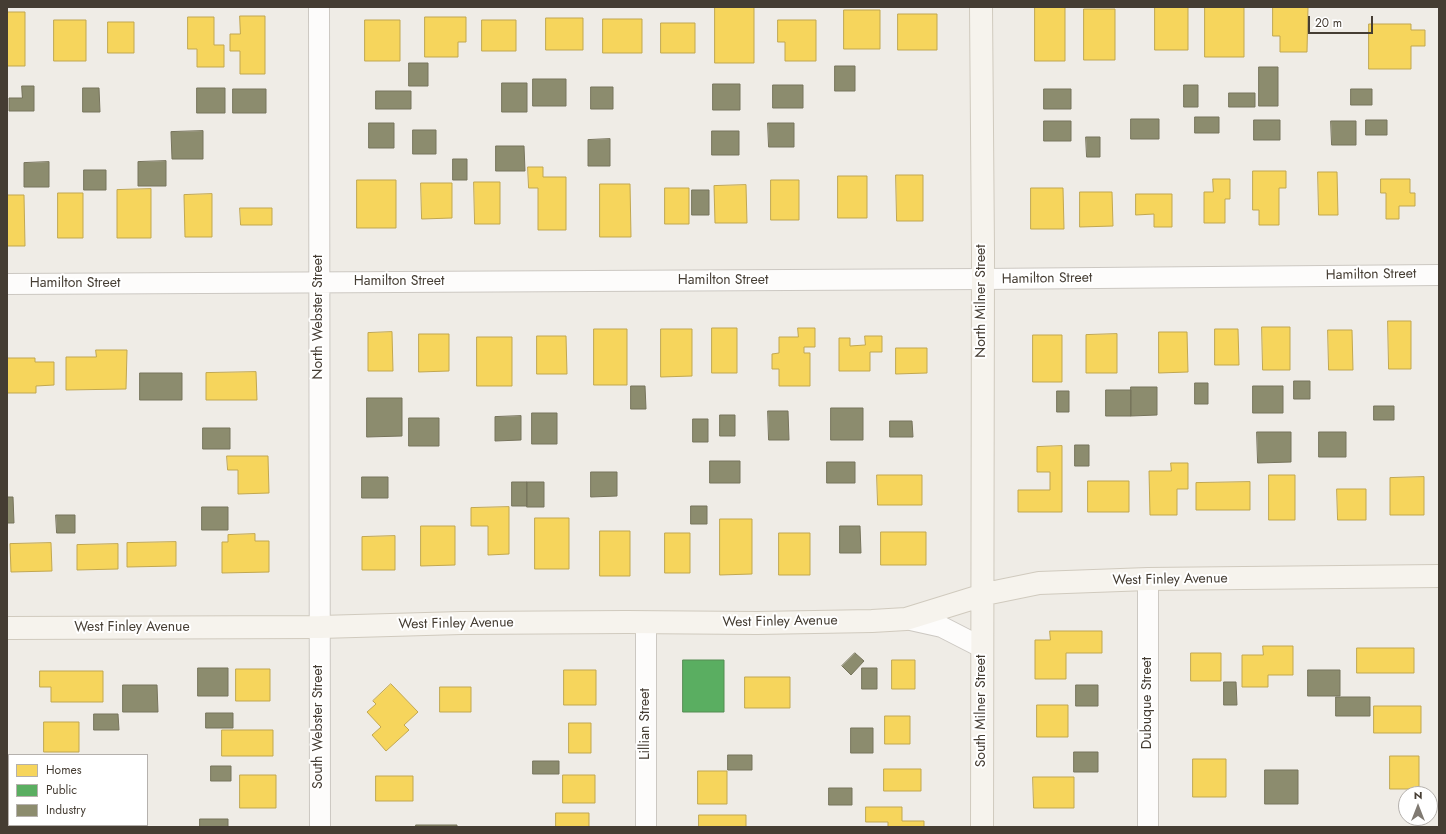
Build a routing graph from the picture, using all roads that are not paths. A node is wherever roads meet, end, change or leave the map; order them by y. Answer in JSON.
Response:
{"nodes":[{"id":1,"x":319,"y":7,"type":"edge"},
{"id":2,"x":981,"y":7,"type":"edge"},
{"id":3,"x":1439,"y":275,"type":"edge"},
{"id":4,"x":983,"y":279,"type":"junction"},
{"id":5,"x":319,"y":283,"type":"junction"},
{"id":6,"x":7,"y":284,"type":"edge"},
{"id":7,"x":1439,"y":576,"type":"edge"},
{"id":8,"x":1148,"y":579,"type":"junction"},
{"id":9,"x":983,"y":595,"type":"junction"},
{"id":10,"x":906,"y":619,"type":"junction"},
{"id":11,"x":646,"y":622,"type":"junction"},
{"id":12,"x":320,"y":627,"type":"junction"},
{"id":13,"x":7,"y":628,"type":"edge"},
{"id":14,"x":983,"y":648,"type":"junction"},
{"id":15,"x":320,"y":827,"type":"edge"},
{"id":16,"x":646,"y":827,"type":"edge"},
{"id":17,"x":982,"y":827,"type":"edge"},
{"id":18,"x":1148,"y":827,"type":"edge"}],
"edges":[{"from":1,"to":5,"type":"street","name":"North Webster Street"},
{"from":2,"to":4,"type":"main road","name":"North Milner Street"},
{"from":3,"to":4,"type":"street","name":"Hamilton Street"},
{"from":4,"to":5,"type":"street","name":"Hamilton Street"},
{"from":4,"to":9,"type":"main road","name":"North Milner Street"},
{"from":5,"to":6,"type":"street","name":"Hamilton Street"},
{"from":5,"to":12,"type":"street","name":"North Webster Street"},
{"from":7,"to":8,"type":"main road","name":"West Finley Avenue"},
{"from":8,"to":9,"type":"main road","name":"West Finley Avenue"},
{"from":8,"to":18,"type":"street","name":"Dubuque Street"},
{"from":9,"to":10,"type":"main road","name":"West Finley Avenue"},
{"from":9,"to":14,"type":"main road","name":"South Milner Street"},
{"from":10,"to":11,"type":"main road","name":"West Finley Avenue"},
{"from":10,"to":14,"type":"street","name":"West Finley Avenue"},
{"from":11,"to":12,"type":"main road","name":"West Finley Avenue"},
{"from":11,"to":16,"type":"street","name":"Lillian Street"},
{"from":12,"to":13,"type":"main road","name":"West Finley Avenue"},
{"from":12,"to":15,"type":"street","name":"South Webster Street"},
{"from":14,"to":17,"type":"main road","name":"South Milner Street"}]}
